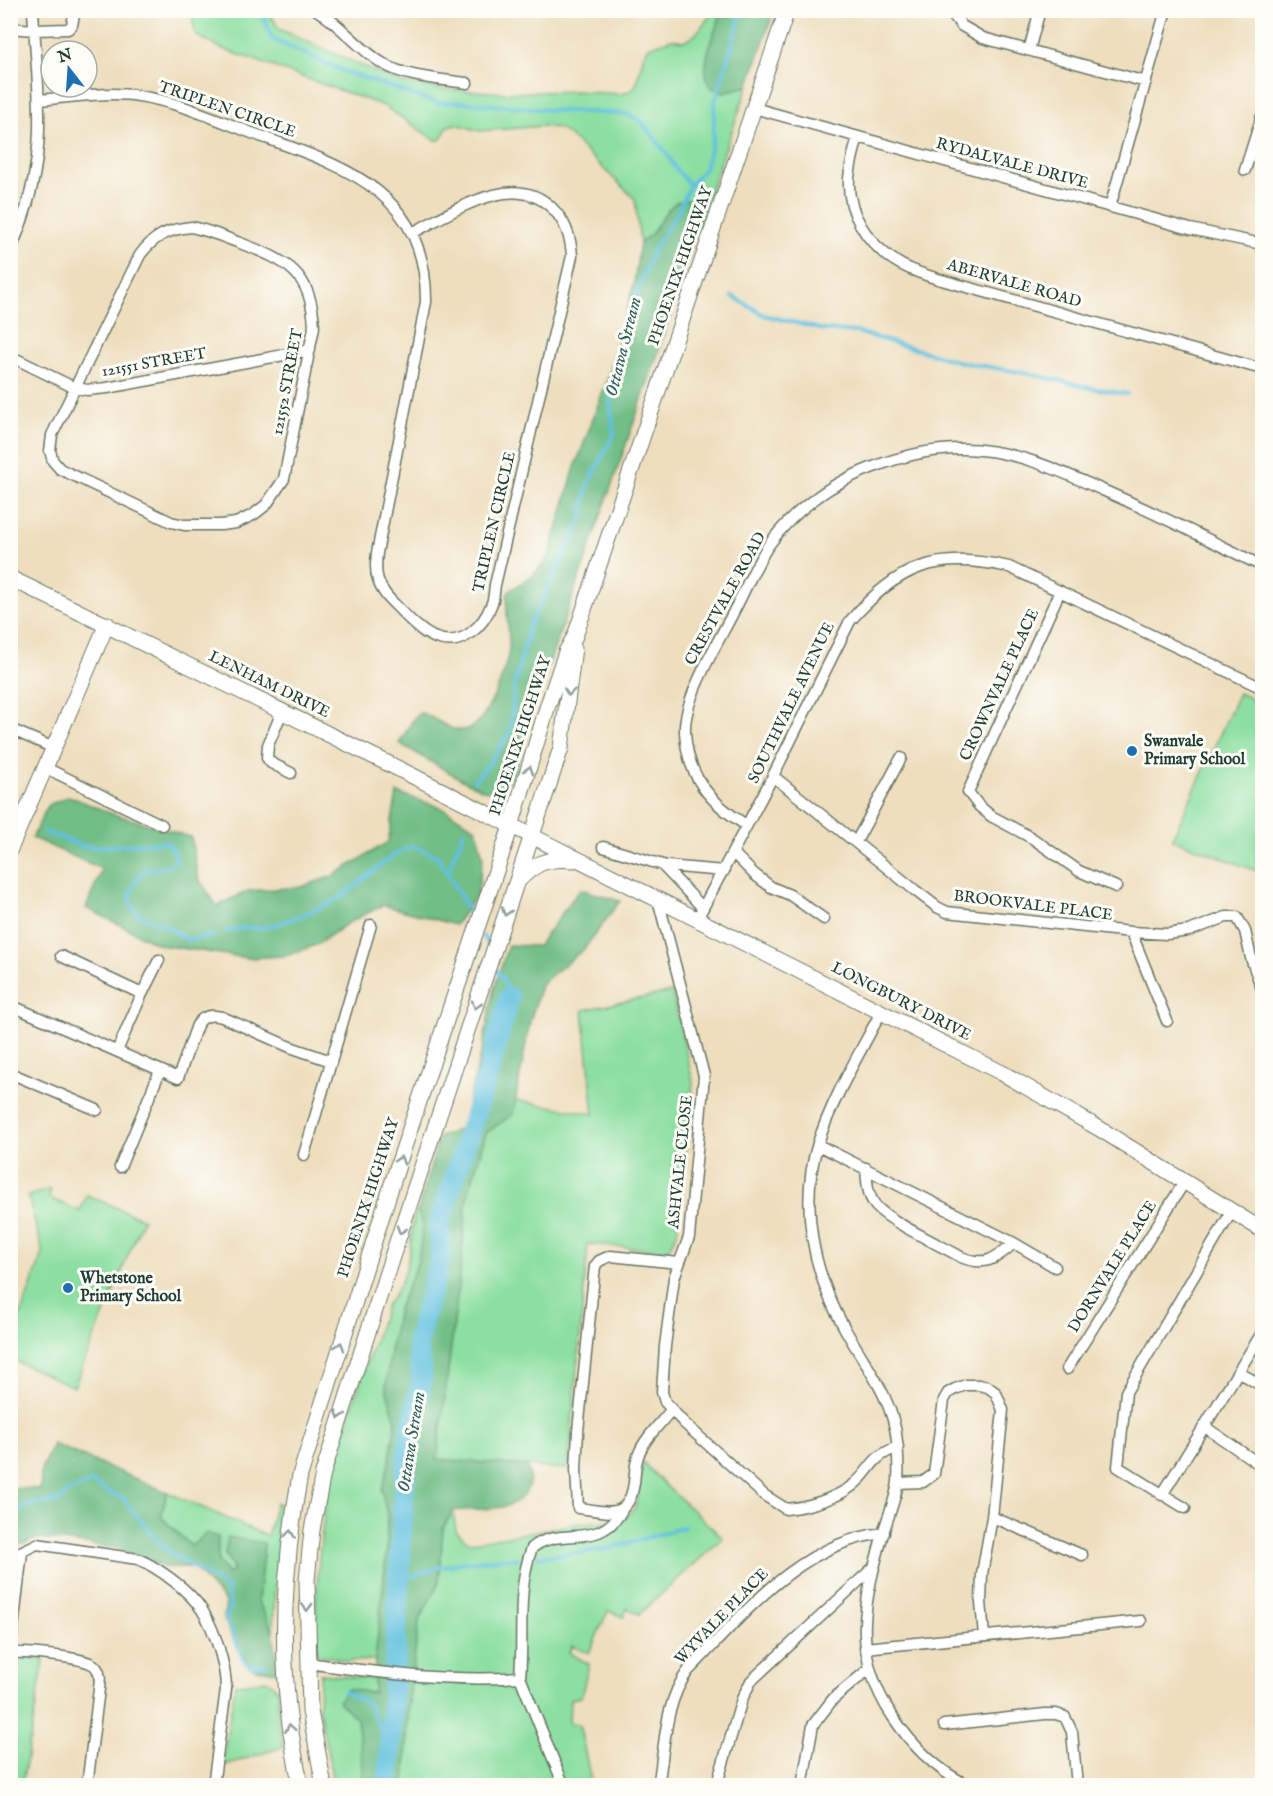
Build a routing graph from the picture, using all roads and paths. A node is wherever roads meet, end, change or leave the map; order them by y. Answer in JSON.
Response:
{"nodes":[{"id":1,"x":33,"y":10,"type":"edge"},
{"id":2,"x":75,"y":10,"type":"edge"},
{"id":3,"x":317,"y":10,"type":"edge"},
{"id":4,"x":788,"y":10,"type":"edge"},
{"id":5,"x":949,"y":10,"type":"edge"},
{"id":6,"x":1040,"y":10,"type":"edge"},
{"id":7,"x":1166,"y":10,"type":"edge"},
{"id":8,"x":10,"y":28,"type":"edge"},
{"id":9,"x":34,"y":30,"type":"junction"},
{"id":10,"x":1029,"y":50,"type":"junction"},
{"id":11,"x":1146,"y":82,"type":"junction"},
{"id":12,"x":467,"y":83,"type":"dead end"},
{"id":13,"x":99,"y":96,"type":"edge"},
{"id":14,"x":39,"y":99,"type":"joint"},
{"id":15,"x":754,"y":108,"type":"junction"},
{"id":16,"x":1263,"y":116,"type":"edge"},
{"id":17,"x":858,"y":137,"type":"junction"},
{"id":18,"x":1245,"y":170,"type":"dead end"},
{"id":19,"x":1110,"y":207,"type":"junction"},
{"id":20,"x":412,"y":233,"type":"junction"},
{"id":21,"x":1263,"y":244,"type":"edge"},
{"id":22,"x":10,"y":251,"type":"edge"},
{"id":23,"x":310,"y":350,"type":"junction"},
{"id":24,"x":10,"y":356,"type":"edge"},
{"id":25,"x":1263,"y":369,"type":"edge"},
{"id":26,"x":74,"y":387,"type":"junction"},
{"id":27,"x":1263,"y":566,"type":"edge"},
{"id":28,"x":10,"y":578,"type":"edge"},
{"id":29,"x":1060,"y":591,"type":"junction"},
{"id":30,"x":107,"y":624,"type":"junction"},
{"id":31,"x":575,"y":636,"type":"junction"},
{"id":32,"x":1263,"y":688,"type":"edge"},
{"id":33,"x":282,"y":712,"type":"junction"},
{"id":34,"x":10,"y":729,"type":"edge"},
{"id":35,"x":54,"y":748,"type":"junction"},
{"id":36,"x":901,"y":758,"type":"dead end"},
{"id":37,"x":46,"y":768,"type":"junction"},
{"id":38,"x":291,"y":773,"type":"dead end"},
{"id":39,"x":773,"y":776,"type":"junction"},
{"id":40,"x":162,"y":825,"type":"dead end"},
{"id":41,"x":746,"y":825,"type":"junction"},
{"id":42,"x":511,"y":826,"type":"junction"},
{"id":43,"x":531,"y":837,"type":"junction"},
{"id":44,"x":856,"y":842,"type":"junction"},
{"id":45,"x":603,"y":847,"type":"dead end"},
{"id":46,"x":10,"y":849,"type":"edge"},
{"id":47,"x":733,"y":853,"type":"junction"},
{"id":48,"x":579,"y":860,"type":"junction"},
{"id":49,"x":662,"y":865,"type":"junction"},
{"id":50,"x":724,"y":871,"type":"junction"},
{"id":51,"x":514,"y":886,"type":"junction"},
{"id":52,"x":1116,"y":887,"type":"dead end"},
{"id":53,"x":658,"y":899,"type":"junction"},
{"id":54,"x":700,"y":914,"type":"junction"},
{"id":55,"x":824,"y":919,"type":"dead end"},
{"id":56,"x":371,"y":925,"type":"dead end"},
{"id":57,"x":1131,"y":932,"type":"junction"},
{"id":58,"x":61,"y":956,"type":"dead end"},
{"id":59,"x":159,"y":960,"type":"dead end"},
{"id":60,"x":1263,"y":989,"type":"edge"},
{"id":61,"x":142,"y":993,"type":"junction"},
{"id":62,"x":10,"y":1005,"type":"edge"},
{"id":63,"x":881,"y":1012,"type":"junction"},
{"id":64,"x":1167,"y":1021,"type":"dead end"},
{"id":65,"x":117,"y":1051,"type":"junction"},
{"id":66,"x":331,"y":1061,"type":"junction"},
{"id":67,"x":160,"y":1071,"type":"junction"},
{"id":68,"x":10,"y":1072,"type":"edge"},
{"id":69,"x":98,"y":1110,"type":"dead end"},
{"id":70,"x":818,"y":1144,"type":"junction"},
{"id":71,"x":304,"y":1155,"type":"dead end"},
{"id":72,"x":120,"y":1167,"type":"dead end"},
{"id":73,"x":866,"y":1168,"type":"junction"},
{"id":74,"x":1185,"y":1181,"type":"junction"},
{"id":75,"x":1232,"y":1211,"type":"junction"},
{"id":76,"x":1263,"y":1230,"type":"edge"},
{"id":77,"x":1014,"y":1243,"type":"junction"},
{"id":78,"x":679,"y":1263,"type":"junction"},
{"id":79,"x":1055,"y":1267,"type":"dead end"},
{"id":80,"x":1263,"y":1333,"type":"edge"},
{"id":81,"x":1067,"y":1369,"type":"dead end"},
{"id":82,"x":1239,"y":1372,"type":"junction"},
{"id":83,"x":1263,"y":1383,"type":"edge"},
{"id":84,"x":671,"y":1410,"type":"junction"},
{"id":85,"x":1205,"y":1427,"type":"junction"},
{"id":86,"x":898,"y":1448,"type":"junction"},
{"id":87,"x":1263,"y":1466,"type":"edge"},
{"id":88,"x":898,"y":1483,"type":"junction"},
{"id":89,"x":1162,"y":1495,"type":"junction"},
{"id":90,"x":1185,"y":1508,"type":"dead end"},
{"id":91,"x":622,"y":1510,"type":"junction"},
{"id":92,"x":992,"y":1517,"type":"junction"},
{"id":93,"x":884,"y":1533,"type":"junction"},
{"id":94,"x":22,"y":1552,"type":"junction"},
{"id":95,"x":1082,"y":1555,"type":"dead end"},
{"id":96,"x":10,"y":1557,"type":"edge"},
{"id":97,"x":874,"y":1568,"type":"junction"},
{"id":98,"x":1141,"y":1621,"type":"dead end"},
{"id":99,"x":984,"y":1636,"type":"junction"},
{"id":100,"x":865,"y":1648,"type":"junction"},
{"id":101,"x":10,"y":1653,"type":"edge"},
{"id":102,"x":308,"y":1663,"type":"junction"},
{"id":103,"x":869,"y":1670,"type":"junction"},
{"id":104,"x":520,"y":1677,"type":"junction"},
{"id":105,"x":944,"y":1725,"type":"dead end"},
{"id":106,"x":719,"y":1777,"type":"dead end"},
{"id":107,"x":87,"y":1785,"type":"edge"},
{"id":108,"x":213,"y":1785,"type":"edge"},
{"id":109,"x":302,"y":1785,"type":"edge"},
{"id":110,"x":324,"y":1785,"type":"edge"},
{"id":111,"x":564,"y":1785,"type":"edge"},
{"id":112,"x":658,"y":1785,"type":"edge"},
{"id":113,"x":802,"y":1785,"type":"edge"},
{"id":114,"x":969,"y":1785,"type":"edge"},
{"id":115,"x":1077,"y":1785,"type":"edge"},
{"id":116,"x":1252,"y":1785,"type":"edge"},
{"id":117,"x":1263,"y":1785,"type":"edge"}],
"edges":[{"from":1,"to":9,"type":"street"},
{"from":2,"to":9,"type":"street"},
{"from":3,"to":12,"type":"street"},
{"from":4,"to":15,"type":"main road","name":"PHOENIX HIGHWAY"},
{"from":5,"to":10,"type":"street"},
{"from":6,"to":10,"type":"street"},
{"from":7,"to":11,"type":"street"},
{"from":8,"to":9,"type":"street"},
{"from":9,"to":14,"type":"street"},
{"from":10,"to":11,"type":"street"},
{"from":11,"to":19,"type":"street"},
{"from":13,"to":20,"type":"street","name":"TRIPLEN CIRCLE"},
{"from":14,"to":22,"type":"street"},
{"from":15,"to":17,"type":"street","name":"RYDALVALE DRIVE"},
{"from":15,"to":31,"type":"main road","name":"PHOENIX HIGHWAY"},
{"from":16,"to":18,"type":"street"},
{"from":17,"to":19,"type":"street","name":"RYDALVALE DRIVE"},
{"from":17,"to":25,"type":"street","name":"ABERVALE ROAD"},
{"from":19,"to":21,"type":"street","name":"RYDALVALE DRIVE"},
{"from":20,"to":20,"type":"street","name":"TRIPLEN CIRCLE"},
{"from":23,"to":26,"type":"street","name":"121551 STREET"},
{"from":23,"to":26,"type":"street","name":"121552 STREET"},
{"from":23,"to":26,"type":"street","name":"121552 STREET"},
{"from":24,"to":26,"type":"street","name":"121551 STREET"},
{"from":27,"to":41,"type":"street","name":"CRESTVALE ROAD"},
{"from":28,"to":30,"type":"main road","name":"LENHAM DRIVE"},
{"from":29,"to":32,"type":"street","name":"SOUTHVALE AVENUE"},
{"from":29,"to":39,"type":"street","name":"SOUTHVALE AVENUE"},
{"from":29,"to":52,"type":"street","name":"CROWNVALE PLACE"},
{"from":30,"to":33,"type":"main road","name":"LENHAM DRIVE"},
{"from":30,"to":35,"type":"main road"},
{"from":42,"to":31,"type":"main road","name":"PHOENIX HIGHWAY","one_way":true},
{"from":31,"to":43,"type":"main road","name":"PHOENIX HIGHWAY","one_way":true},
{"from":33,"to":38,"type":"street"},
{"from":33,"to":42,"type":"main road","name":"LENHAM DRIVE"},
{"from":34,"to":35,"type":"street"},
{"from":35,"to":37,"type":"main road"},
{"from":36,"to":44,"type":"street"},
{"from":37,"to":40,"type":"street"},
{"from":37,"to":46,"type":"main road"},
{"from":39,"to":41,"type":"street","name":"SOUTHVALE AVENUE"},
{"from":39,"to":44,"type":"street","name":"BROOKVALE PLACE"},
{"from":41,"to":47,"type":"street","name":"SOUTHVALE AVENUE"},
{"from":42,"to":43,"type":"main road","name":"LONGBURY DRIVE"},
{"from":109,"to":42,"type":"main road","name":"PHOENIX HIGHWAY","one_way":true},
{"from":43,"to":48,"type":"main road","name":"LONGBURY DRIVE"},
{"from":43,"to":51,"type":"main road","name":"PHOENIX HIGHWAY"},
{"from":44,"to":57,"type":"street","name":"BROOKVALE PLACE"},
{"from":45,"to":49,"type":"street"},
{"from":47,"to":50,"type":"street","name":"SOUTHVALE AVENUE"},
{"from":47,"to":55,"type":"street"},
{"from":48,"to":51,"type":"main road"},
{"from":48,"to":53,"type":"main road","name":"LONGBURY DRIVE"},
{"from":49,"to":50,"type":"street"},
{"from":49,"to":54,"type":"street"},
{"from":50,"to":54,"type":"street","name":"SOUTHVALE AVENUE"},
{"from":51,"to":102,"type":"main road","name":"PHOENIX HIGHWAY","one_way":true},
{"from":53,"to":54,"type":"main road","name":"LONGBURY DRIVE"},
{"from":53,"to":78,"type":"street","name":"ASHVALE CLOSE"},
{"from":54,"to":63,"type":"main road","name":"LONGBURY DRIVE"},
{"from":56,"to":66,"type":"street"},
{"from":57,"to":60,"type":"street","name":"BROOKVALE PLACE"},
{"from":57,"to":64,"type":"street"},
{"from":58,"to":61,"type":"street"},
{"from":59,"to":61,"type":"street"},
{"from":61,"to":65,"type":"street"},
{"from":62,"to":65,"type":"street"},
{"from":63,"to":70,"type":"street"},
{"from":63,"to":74,"type":"main road","name":"LONGBURY DRIVE"},
{"from":65,"to":67,"type":"street"},
{"from":66,"to":67,"type":"street"},
{"from":66,"to":71,"type":"street"},
{"from":67,"to":72,"type":"street"},
{"from":68,"to":69,"type":"street"},
{"from":70,"to":73,"type":"street"},
{"from":70,"to":86,"type":"street"},
{"from":73,"to":77,"type":"street"},
{"from":73,"to":77,"type":"street"},
{"from":74,"to":75,"type":"main road","name":"LONGBURY DRIVE"},
{"from":74,"to":81,"type":"street","name":"DORNVALE PLACE"},
{"from":75,"to":76,"type":"main road","name":"LONGBURY DRIVE"},
{"from":75,"to":89,"type":"street"},
{"from":77,"to":79,"type":"street"},
{"from":78,"to":84,"type":"street","name":"ASHVALE CLOSE"},
{"from":78,"to":91,"type":"street"},
{"from":80,"to":82,"type":"street"},
{"from":82,"to":83,"type":"street"},
{"from":82,"to":85,"type":"street"},
{"from":84,"to":86,"type":"street","name":"ASHVALE CLOSE"},
{"from":84,"to":91,"type":"street"},
{"from":85,"to":87,"type":"street"},
{"from":85,"to":89,"type":"street"},
{"from":86,"to":88,"type":"street"},
{"from":88,"to":92,"type":"street"},
{"from":88,"to":93,"type":"street"},
{"from":89,"to":90,"type":"street"},
{"from":91,"to":104,"type":"street"},
{"from":92,"to":95,"type":"street"},
{"from":92,"to":99,"type":"street"},
{"from":93,"to":97,"type":"street"},
{"from":93,"to":112,"type":"street","name":"WYVALE PLACE"},
{"from":94,"to":96,"type":"street"},
{"from":94,"to":101,"type":"street"},
{"from":94,"to":108,"type":"street"},
{"from":97,"to":100,"type":"street"},
{"from":97,"to":106,"type":"street"},
{"from":98,"to":99,"type":"street"},
{"from":99,"to":100,"type":"street"},
{"from":100,"to":103,"type":"street"},
{"from":101,"to":107,"type":"street"},
{"from":102,"to":104,"type":"street"},
{"from":102,"to":110,"type":"main road","name":"PHOENIX HIGHWAY"},
{"from":103,"to":113,"type":"street"},
{"from":103,"to":114,"type":"street"},
{"from":104,"to":111,"type":"street"},
{"from":105,"to":115,"type":"street"},
{"from":116,"to":117,"type":"street"}]}
